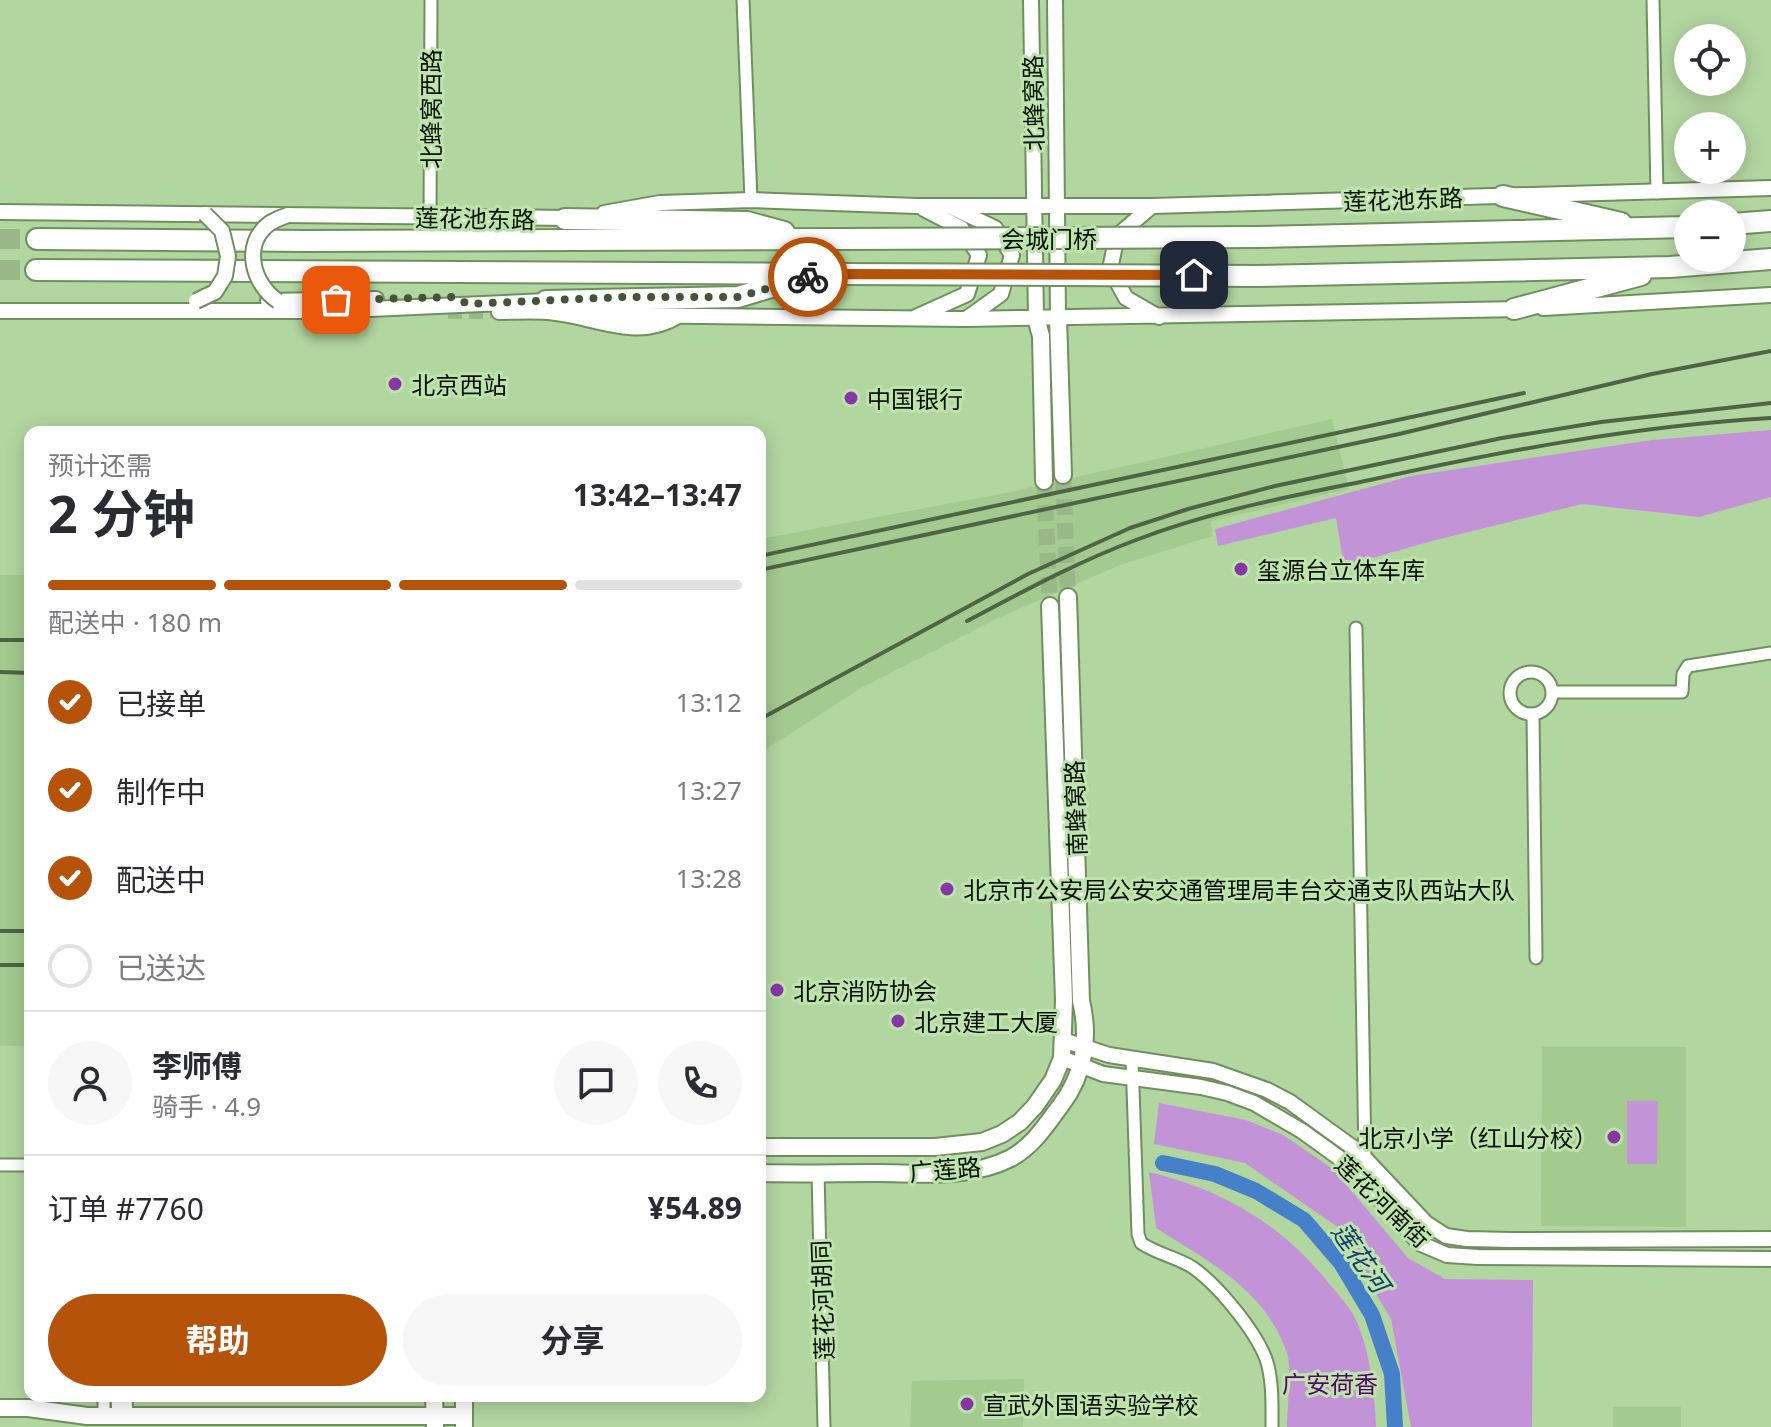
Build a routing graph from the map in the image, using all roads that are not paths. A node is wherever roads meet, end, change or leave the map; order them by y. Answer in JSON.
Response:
{"nodes":[{"id":1,"x":431,"y":0,"type":"edge"},
{"id":2,"x":743,"y":0,"type":"edge"},
{"id":3,"x":1031,"y":0,"type":"edge"},
{"id":4,"x":1055,"y":0,"type":"edge"},
{"id":5,"x":1653,"y":0,"type":"edge"},
{"id":6,"x":1771,"y":188,"type":"edge"},
{"id":7,"x":1657,"y":193,"type":"junction"},
{"id":8,"x":1503,"y":196,"type":"junction"},
{"id":9,"x":751,"y":200,"type":"junction"},
{"id":10,"x":917,"y":206,"type":"junction"},
{"id":11,"x":948,"y":206,"type":"junction"},
{"id":12,"x":1034,"y":206,"type":"junction"},
{"id":13,"x":1056,"y":206,"type":"junction"},
{"id":14,"x":1152,"y":206,"type":"junction"},
{"id":15,"x":0,"y":212,"type":"edge"},
{"id":16,"x":205,"y":214,"type":"junction"},
{"id":17,"x":288,"y":215,"type":"junction"},
{"id":18,"x":430,"y":217,"type":"junction"},
{"id":19,"x":565,"y":219,"type":"junction"},
{"id":20,"x":1771,"y":221,"type":"edge"},
{"id":21,"x":1746,"y":223,"type":"edge"},
{"id":22,"x":1674,"y":228,"type":"edge"},
{"id":23,"x":1653,"y":230,"type":"junction"},
{"id":24,"x":1257,"y":237,"type":"joint"},
{"id":25,"x":37,"y":239,"type":"tunnel mouth"},
{"id":26,"x":842,"y":239,"type":"joint"},
{"id":27,"x":815,"y":240,"type":"junction"},
{"id":28,"x":1771,"y":259,"type":"edge"},
{"id":29,"x":1670,"y":267,"type":"junction"},
{"id":30,"x":36,"y":270,"type":"tunnel mouth"},
{"id":31,"x":817,"y":274,"type":"junction"},
{"id":32,"x":1771,"y":295,"type":"edge"},
{"id":33,"x":196,"y":301,"type":"junction"},
{"id":34,"x":278,"y":301,"type":"junction"},
{"id":35,"x":546,"y":301,"type":"junction"},
{"id":36,"x":0,"y":303,"type":"edge"},
{"id":37,"x":468,"y":304,"type":"junction"},
{"id":38,"x":1514,"y":309,"type":"junction"},
{"id":39,"x":0,"y":311,"type":"edge"},
{"id":40,"x":491,"y":312,"type":"tunnel mouth"},
{"id":41,"x":680,"y":315,"type":"junction"},
{"id":42,"x":1160,"y":317,"type":"junction"},
{"id":43,"x":912,"y":318,"type":"junction"},
{"id":44,"x":1036,"y":318,"type":"junction"},
{"id":45,"x":1058,"y":318,"type":"junction"},
{"id":46,"x":966,"y":319,"type":"junction"},
{"id":47,"x":1063,"y":475,"type":"tunnel mouth"},
{"id":48,"x":1044,"y":481,"type":"tunnel mouth"},
{"id":49,"x":1068,"y":597,"type":"tunnel mouth"},
{"id":50,"x":1050,"y":606,"type":"tunnel mouth"},
{"id":51,"x":1356,"y":628,"type":"dead end"},
{"id":52,"x":1771,"y":653,"type":"edge"},
{"id":53,"x":1552,"y":692,"type":"junction"},
{"id":54,"x":1533,"y":714,"type":"junction"},
{"id":55,"x":1536,"y":958,"type":"dead end"},
{"id":56,"x":1063,"y":1040,"type":"junction"},
{"id":57,"x":1085,"y":1047,"type":"junction"},
{"id":58,"x":1062,"y":1058,"type":"junction"},
{"id":59,"x":1132,"y":1059,"type":"junction"},
{"id":60,"x":1082,"y":1067,"type":"junction"},
{"id":61,"x":1132,"y":1078,"type":"junction"},
{"id":62,"x":766,"y":1147,"type":"edge"},
{"id":63,"x":1365,"y":1159,"type":"junction"},
{"id":64,"x":0,"y":1165,"type":"edge"},
{"id":65,"x":24,"y":1165,"type":"edge"},
{"id":66,"x":766,"y":1173,"type":"edge"},
{"id":67,"x":818,"y":1173,"type":"junction"},
{"id":68,"x":1771,"y":1239,"type":"edge"},
{"id":69,"x":1771,"y":1259,"type":"edge"},
{"id":70,"x":108,"y":1402,"type":"edge"},
{"id":71,"x":117,"y":1402,"type":"edge"},
{"id":72,"x":123,"y":1402,"type":"edge"},
{"id":73,"x":434,"y":1402,"type":"edge"},
{"id":74,"x":0,"y":1408,"type":"edge"},
{"id":75,"x":117,"y":1416,"type":"junction"},
{"id":76,"x":464,"y":1421,"type":"edge"},
{"id":77,"x":435,"y":1422,"type":"edge"},
{"id":78,"x":824,"y":1427,"type":"edge"},
{"id":79,"x":1272,"y":1427,"type":"edge"}],
"edges":[{"from":1,"to":18,"type":"street","name":"北蜂窝西路"},
{"from":2,"to":9,"type":"street"},
{"from":3,"to":12,"type":"street","name":"北蜂窝路"},
{"from":4,"to":13,"type":"street","name":"北蜂窝路"},
{"from":5,"to":7,"type":"street"},
{"from":6,"to":7,"type":"street","name":"莲花池东路"},
{"from":7,"to":8,"type":"street","name":"莲花池东路"},
{"from":8,"to":14,"type":"street","name":"莲花池东路"},
{"from":8,"to":23,"type":"highway"},
{"from":9,"to":10,"type":"street","name":"莲花池东路"},
{"from":9,"to":19,"type":"street","name":"莲花池东路"},
{"from":10,"to":11,"type":"street","name":"莲花池东路"},
{"from":10,"to":43,"type":"street"},
{"from":11,"to":12,"type":"street","name":"莲花池东路"},
{"from":11,"to":46,"type":"street"},
{"from":12,"to":13,"type":"street","name":"莲花池东路"},
{"from":12,"to":44,"type":"street","name":"北蜂窝路"},
{"from":13,"to":14,"type":"street","name":"莲花池东路"},
{"from":13,"to":45,"type":"street","name":"北蜂窝路"},
{"from":14,"to":42,"type":"street"},
{"from":15,"to":16,"type":"street","name":"莲花池东路"},
{"from":16,"to":17,"type":"street","name":"莲花池东路"},
{"from":16,"to":33,"type":"street","bridge":true},
{"from":17,"to":18,"type":"street","name":"莲花池东路"},
{"from":17,"to":34,"type":"street","bridge":true},
{"from":18,"to":19,"type":"street","name":"莲花池东路"},
{"from":19,"to":27,"type":"highway"},
{"from":20,"to":21,"type":"highway"},
{"from":22,"to":23,"type":"highway","name":"莲花池东路"},
{"from":23,"to":24,"type":"highway","name":"莲花池东路"},
{"from":24,"to":26,"type":"highway","name":"会城门桥","bridge":true},
{"from":25,"to":27,"type":"highway","name":"莲花池东路"},
{"from":26,"to":27,"type":"highway","name":"莲花池东路"},
{"from":28,"to":29,"type":"highway"},
{"from":29,"to":31,"type":"highway","name":"会城门桥","bridge":true},
{"from":29,"to":38,"type":"highway"},
{"from":30,"to":31,"type":"highway"},
{"from":31,"to":35,"type":"highway"},
{"from":32,"to":38,"type":"street"},
{"from":33,"to":34,"type":"street"},
{"from":33,"to":36,"type":"street"},
{"from":34,"to":37,"type":"street"},
{"from":35,"to":37,"type":"street"},
{"from":35,"to":41,"type":"street"},
{"from":37,"to":39,"type":"street"},
{"from":38,"to":42,"type":"street"},
{"from":40,"to":41,"type":"street"},
{"from":41,"to":43,"type":"street"},
{"from":42,"to":45,"type":"street"},
{"from":43,"to":46,"type":"street"},
{"from":44,"to":45,"type":"street"},
{"from":44,"to":46,"type":"street"},
{"from":44,"to":48,"type":"main road"},
{"from":45,"to":47,"type":"main road"},
{"from":49,"to":57,"type":"main road","name":"南蜂窝路"},
{"from":50,"to":56,"type":"main road","name":"南蜂窝路"},
{"from":51,"to":63,"type":"street"},
{"from":52,"to":53,"type":"street"},
{"from":53,"to":54,"type":"street"},
{"from":53,"to":54,"type":"street"},
{"from":54,"to":55,"type":"street"},
{"from":56,"to":57,"type":"street","name":"莲花河南街"},
{"from":56,"to":58,"type":"main road","name":"广莲路"},
{"from":57,"to":59,"type":"street","name":"莲花河南街"},
{"from":57,"to":60,"type":"main road","name":"南蜂窝路"},
{"from":58,"to":60,"type":"street","name":"莲花河南街"},
{"from":58,"to":62,"type":"main road","name":"广莲路"},
{"from":59,"to":61,"type":"street"},
{"from":59,"to":63,"type":"street","name":"莲花河南街"},
{"from":60,"to":61,"type":"street","name":"莲花河南街"},
{"from":60,"to":67,"type":"main road","name":"广莲路"},
{"from":61,"to":69,"type":"street","name":"莲花河南街"},
{"from":61,"to":79,"type":"street"},
{"from":63,"to":68,"type":"street","name":"莲花河南街"},
{"from":64,"to":65,"type":"street"},
{"from":66,"to":67,"type":"main road","name":"广莲路"},
{"from":67,"to":78,"type":"street","name":"莲花河胡同"},
{"from":70,"to":75,"type":"street"},
{"from":71,"to":75,"type":"street"},
{"from":72,"to":75,"type":"street"},
{"from":73,"to":77,"type":"main road"},
{"from":74,"to":75,"type":"main road"},
{"from":75,"to":77,"type":"main road"},
{"from":76,"to":77,"type":"main road"}]}
